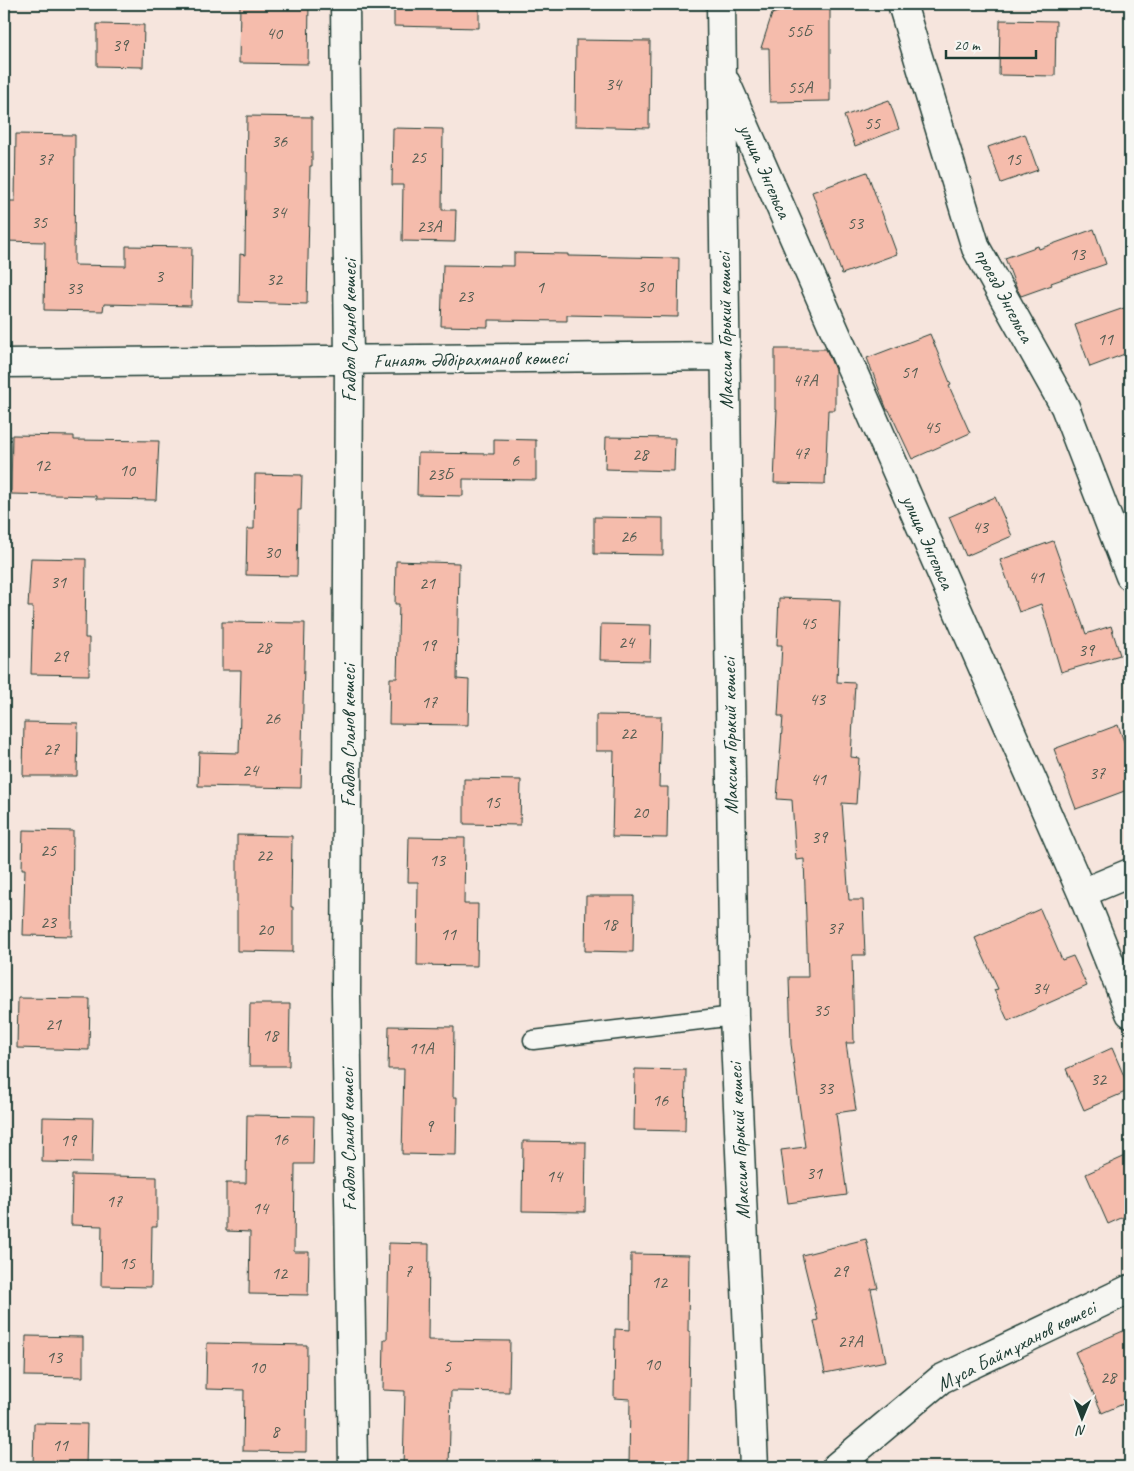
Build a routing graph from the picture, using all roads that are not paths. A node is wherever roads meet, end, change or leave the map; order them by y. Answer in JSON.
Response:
{"nodes":[{"id":1,"x":345,"y":4,"type":"edge"},
{"id":2,"x":721,"y":4,"type":"edge"},
{"id":3,"x":902,"y":4,"type":"edge"},
{"id":4,"x":722,"y":73,"type":"junction"},
{"id":5,"x":726,"y":356,"type":"junction"},
{"id":6,"x":349,"y":360,"type":"junction"},
{"id":7,"x":4,"y":362,"type":"edge"},
{"id":8,"x":1130,"y":576,"type":"edge"},
{"id":9,"x":1130,"y":873,"type":"edge"},
{"id":10,"x":1082,"y":893,"type":"junction"},
{"id":11,"x":1130,"y":1013,"type":"edge"},
{"id":12,"x":734,"y":1016,"type":"junction"},
{"id":13,"x":533,"y":1040,"type":"dead end"},
{"id":14,"x":1130,"y":1289,"type":"edge"},
{"id":15,"x":353,"y":1467,"type":"edge"},
{"id":16,"x":754,"y":1467,"type":"edge"},
{"id":17,"x":836,"y":1467,"type":"edge"}],
"edges":[{"from":1,"to":6,"type":"street","name":"Ғабдол Сланов көшесі"},
{"from":2,"to":4,"type":"street","name":"Максим Горький көшесі"},
{"from":3,"to":8,"type":"street","name":"проезд Энгельса"},
{"from":4,"to":5,"type":"street","name":"Максим Горький көшесі"},
{"from":4,"to":10,"type":"street","name":"улица Энгельса"},
{"from":5,"to":6,"type":"street","name":"Ғинаят Әбдірахманов көшесі"},
{"from":5,"to":12,"type":"street","name":"Максим Горький көшесі"},
{"from":6,"to":7,"type":"street","name":"Ғинаят Әбдірахманов көшесі"},
{"from":6,"to":15,"type":"street","name":"Ғабдол Сланов көшесі"},
{"from":9,"to":10,"type":"street"},
{"from":10,"to":11,"type":"street","name":"улица Энгельса"},
{"from":12,"to":13,"type":"lane"},
{"from":12,"to":16,"type":"street","name":"Максим Горький көшесі"},
{"from":14,"to":17,"type":"street","name":"Мұса Баймұханов көшесі"}]}
